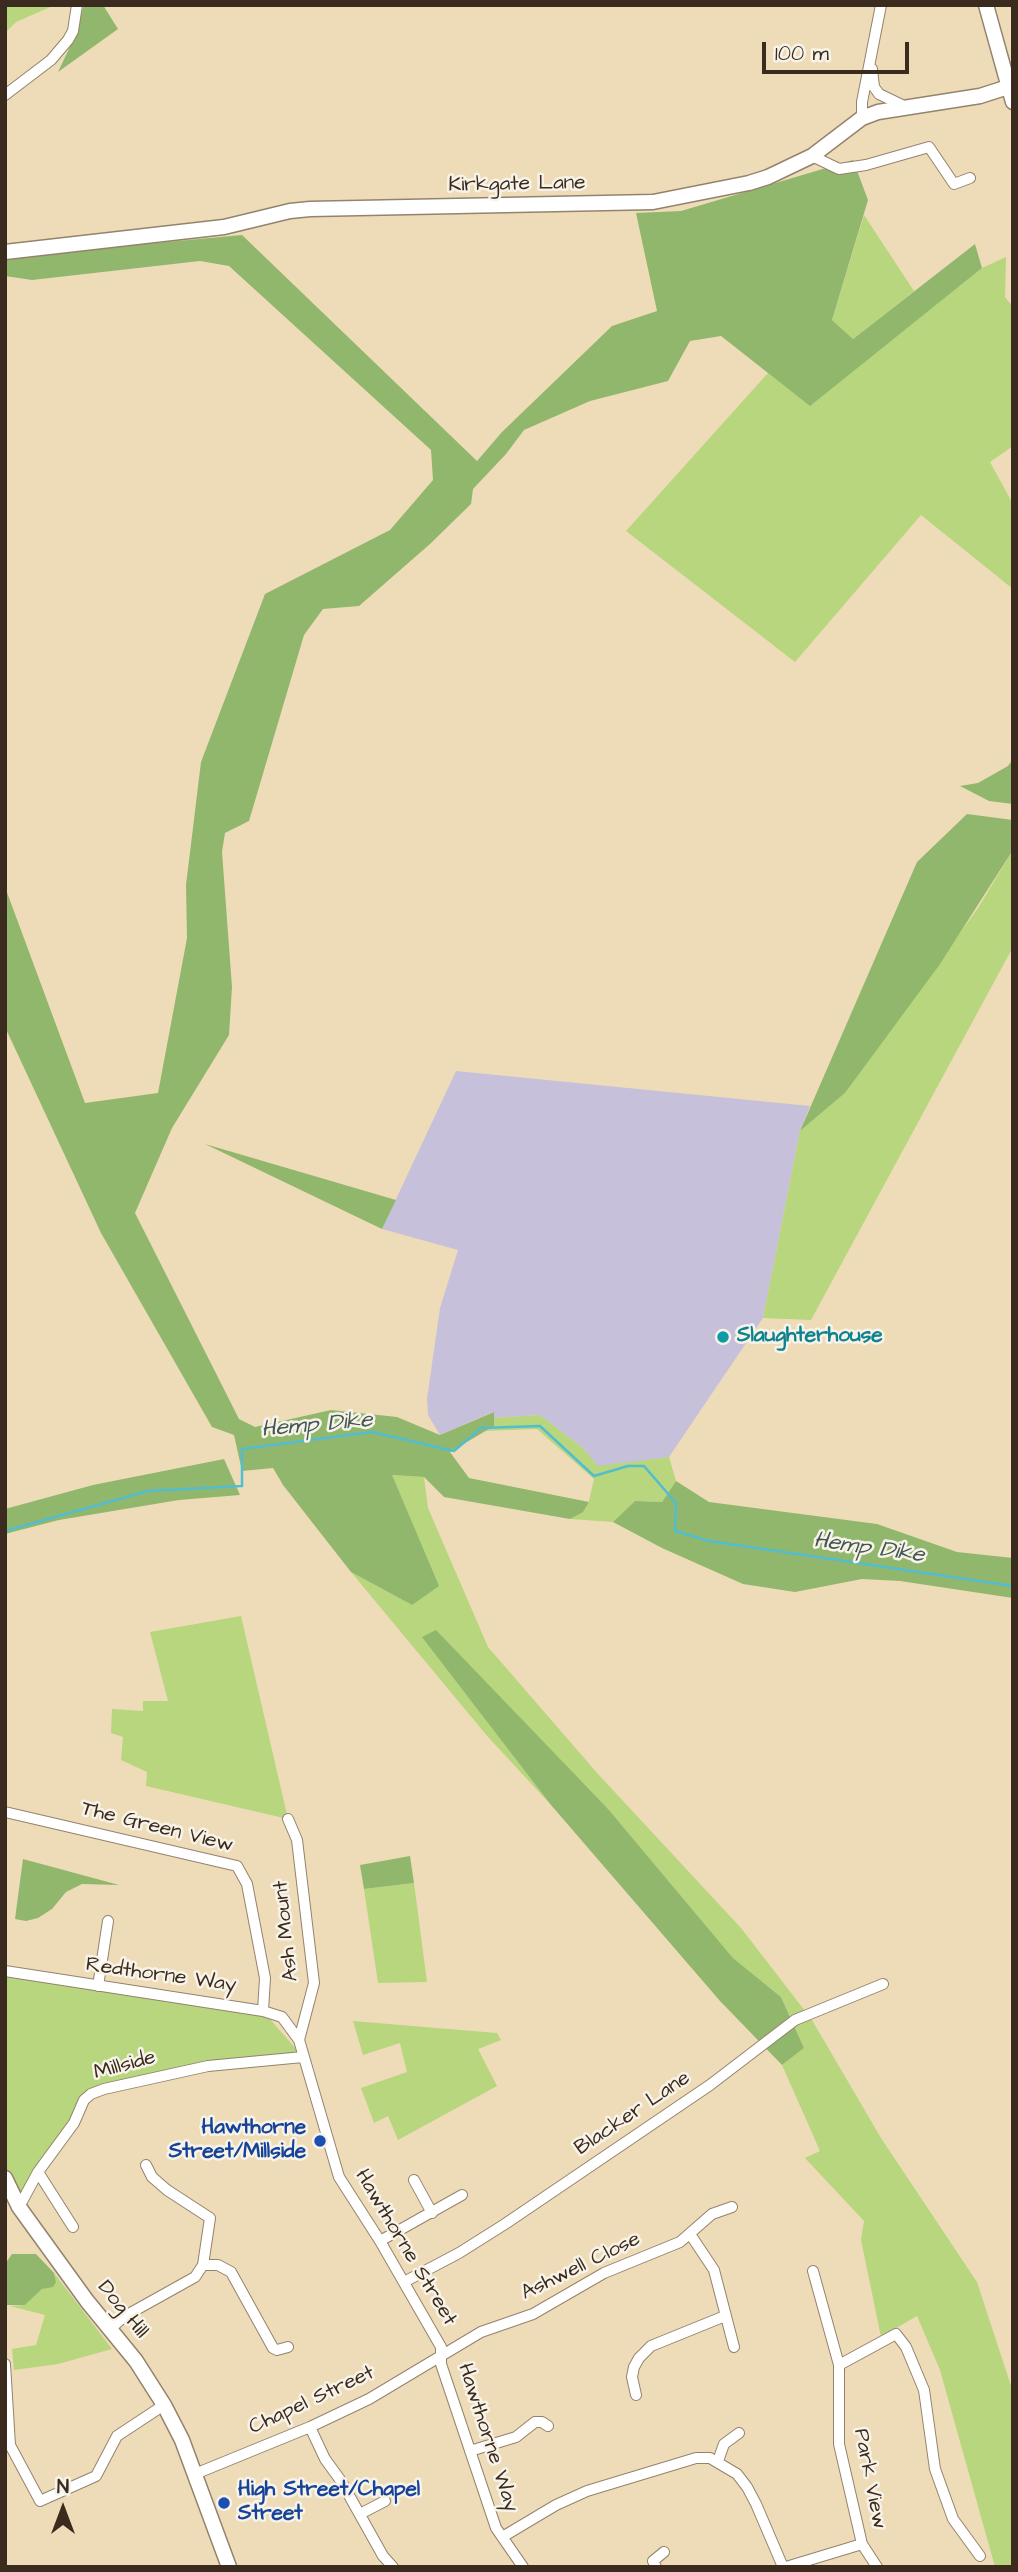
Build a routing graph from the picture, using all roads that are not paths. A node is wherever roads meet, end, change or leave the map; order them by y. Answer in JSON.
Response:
{"nodes":[{"id":1,"x":77,"y":5,"type":"edge"},
{"id":2,"x":881,"y":5,"type":"edge"},
{"id":3,"x":986,"y":5,"type":"edge"},
{"id":4,"x":871,"y":61,"type":"junction"},
{"id":5,"x":1009,"y":86,"type":"junction"},
{"id":6,"x":5,"y":94,"type":"edge"},
{"id":7,"x":1013,"y":102,"type":"edge"},
{"id":8,"x":907,"y":108,"type":"junction"},
{"id":9,"x":862,"y":118,"type":"junction"},
{"id":10,"x":813,"y":156,"type":"junction"},
{"id":11,"x":970,"y":178,"type":"dead end"},
{"id":12,"x":5,"y":252,"type":"edge"},
{"id":13,"x":5,"y":1812,"type":"edge"},
{"id":14,"x":288,"y":1819,"type":"dead end"},
{"id":15,"x":108,"y":1921,"type":"dead end"},
{"id":16,"x":5,"y":1970,"type":"edge"},
{"id":17,"x":883,"y":1984,"type":"dead end"},
{"id":18,"x":98,"y":1986,"type":"junction"},
{"id":19,"x":263,"y":2011,"type":"junction"},
{"id":20,"x":299,"y":2040,"type":"junction"},
{"id":21,"x":303,"y":2057,"type":"junction"},
{"id":22,"x":146,"y":2165,"type":"dead end"},
{"id":23,"x":38,"y":2172,"type":"junction"},
{"id":24,"x":5,"y":2178,"type":"edge"},
{"id":25,"x":414,"y":2180,"type":"dead end"},
{"id":26,"x":462,"y":2195,"type":"dead end"},
{"id":27,"x":19,"y":2207,"type":"junction"},
{"id":28,"x":732,"y":2207,"type":"dead end"},
{"id":29,"x":432,"y":2213,"type":"junction"},
{"id":30,"x":73,"y":2227,"type":"dead end"},
{"id":31,"x":690,"y":2234,"type":"junction"},
{"id":32,"x":380,"y":2241,"type":"junction"},
{"id":33,"x":204,"y":2265,"type":"junction"},
{"id":34,"x":813,"y":2271,"type":"dead end"},
{"id":35,"x":404,"y":2281,"type":"junction"},
{"id":36,"x":725,"y":2316,"type":"junction"},
{"id":37,"x":110,"y":2329,"type":"junction"},
{"id":38,"x":288,"y":2347,"type":"dead end"},
{"id":39,"x":734,"y":2347,"type":"dead end"},
{"id":40,"x":442,"y":2355,"type":"junction"},
{"id":41,"x":5,"y":2364,"type":"edge"},
{"id":42,"x":839,"y":2365,"type":"junction"},
{"id":43,"x":636,"y":2395,"type":"dead end"},
{"id":44,"x":164,"y":2405,"type":"junction"},
{"id":45,"x":548,"y":2426,"type":"dead end"},
{"id":46,"x":310,"y":2427,"type":"junction"},
{"id":47,"x":739,"y":2433,"type":"dead end"},
{"id":48,"x":470,"y":2451,"type":"junction"},
{"id":49,"x":718,"y":2461,"type":"junction"},
{"id":50,"x":195,"y":2474,"type":"junction"},
{"id":51,"x":386,"y":2501,"type":"dead end"},
{"id":52,"x":360,"y":2514,"type":"junction"},
{"id":53,"x":504,"y":2536,"type":"junction"},
{"id":54,"x":862,"y":2544,"type":"junction"},
{"id":55,"x":664,"y":2552,"type":"dead end"},
{"id":56,"x":980,"y":2556,"type":"dead end"},
{"id":57,"x":229,"y":2567,"type":"edge"},
{"id":58,"x":393,"y":2567,"type":"edge"},
{"id":59,"x":523,"y":2567,"type":"edge"},
{"id":60,"x":656,"y":2567,"type":"edge"},
{"id":61,"x":784,"y":2567,"type":"edge"},
{"id":62,"x":877,"y":2567,"type":"edge"}],
"edges":[{"from":1,"to":6,"type":"street"},
{"from":2,"to":4,"type":"street"},
{"from":3,"to":5,"type":"street"},
{"from":4,"to":8,"type":"street"},
{"from":4,"to":9,"type":"street"},
{"from":5,"to":7,"type":"street"},
{"from":5,"to":8,"type":"street","name":"Kirkgate Lane"},
{"from":8,"to":9,"type":"street","name":"Kirkgate Lane"},
{"from":9,"to":10,"type":"street","name":"Kirkgate Lane"},
{"from":10,"to":11,"type":"street"},
{"from":10,"to":12,"type":"street","name":"Kirkgate Lane"},
{"from":13,"to":19,"type":"street","name":"The Green View"},
{"from":14,"to":20,"type":"street","name":"Ash Mount"},
{"from":15,"to":18,"type":"street"},
{"from":16,"to":18,"type":"street","name":"Redthorne Way"},
{"from":17,"to":35,"type":"street","name":"Blacker Lane"},
{"from":18,"to":19,"type":"street","name":"Redthorne Way"},
{"from":19,"to":20,"type":"street","name":"Redthorne Way"},
{"from":20,"to":21,"type":"street","name":"Hawthorne Street"},
{"from":21,"to":23,"type":"street","name":"Millside"},
{"from":21,"to":32,"type":"street","name":"Hawthorne Street"},
{"from":22,"to":33,"type":"street"},
{"from":23,"to":27,"type":"street","name":"Millside"},
{"from":23,"to":30,"type":"street"},
{"from":24,"to":27,"type":"street","name":"Dog Hill"},
{"from":25,"to":29,"type":"street"},
{"from":26,"to":29,"type":"street"},
{"from":27,"to":37,"type":"street","name":"Dog Hill"},
{"from":28,"to":31,"type":"street","name":"Ashwell Close"},
{"from":29,"to":32,"type":"street"},
{"from":31,"to":36,"type":"street"},
{"from":31,"to":40,"type":"street","name":"Ashwell Close"},
{"from":32,"to":35,"type":"street","name":"Hawthorne Street"},
{"from":33,"to":37,"type":"street"},
{"from":33,"to":38,"type":"street"},
{"from":34,"to":42,"type":"street","name":"Park View"},
{"from":35,"to":40,"type":"street","name":"Hawthorne Street"},
{"from":36,"to":39,"type":"street"},
{"from":36,"to":43,"type":"street"},
{"from":37,"to":44,"type":"street","name":"Dog Hill"},
{"from":40,"to":46,"type":"street","name":"Chapel Street"},
{"from":40,"to":48,"type":"street","name":"Hawthorne Way"},
{"from":41,"to":44,"type":"street"},
{"from":42,"to":54,"type":"street","name":"Park View"},
{"from":42,"to":56,"type":"street"},
{"from":44,"to":50,"type":"street","name":"Dog Hill"},
{"from":45,"to":48,"type":"street"},
{"from":46,"to":50,"type":"street","name":"Chapel Street"},
{"from":46,"to":52,"type":"street"},
{"from":47,"to":49,"type":"street"},
{"from":48,"to":53,"type":"street","name":"Hawthorne Way"},
{"from":49,"to":53,"type":"street"},
{"from":49,"to":61,"type":"street"},
{"from":50,"to":57,"type":"street","name":"Dog Hill"},
{"from":51,"to":52,"type":"street"},
{"from":52,"to":58,"type":"street"},
{"from":53,"to":59,"type":"street","name":"Hawthorne Way"},
{"from":54,"to":61,"type":"street"},
{"from":54,"to":62,"type":"street","name":"Park View"},
{"from":55,"to":60,"type":"street"}]}
